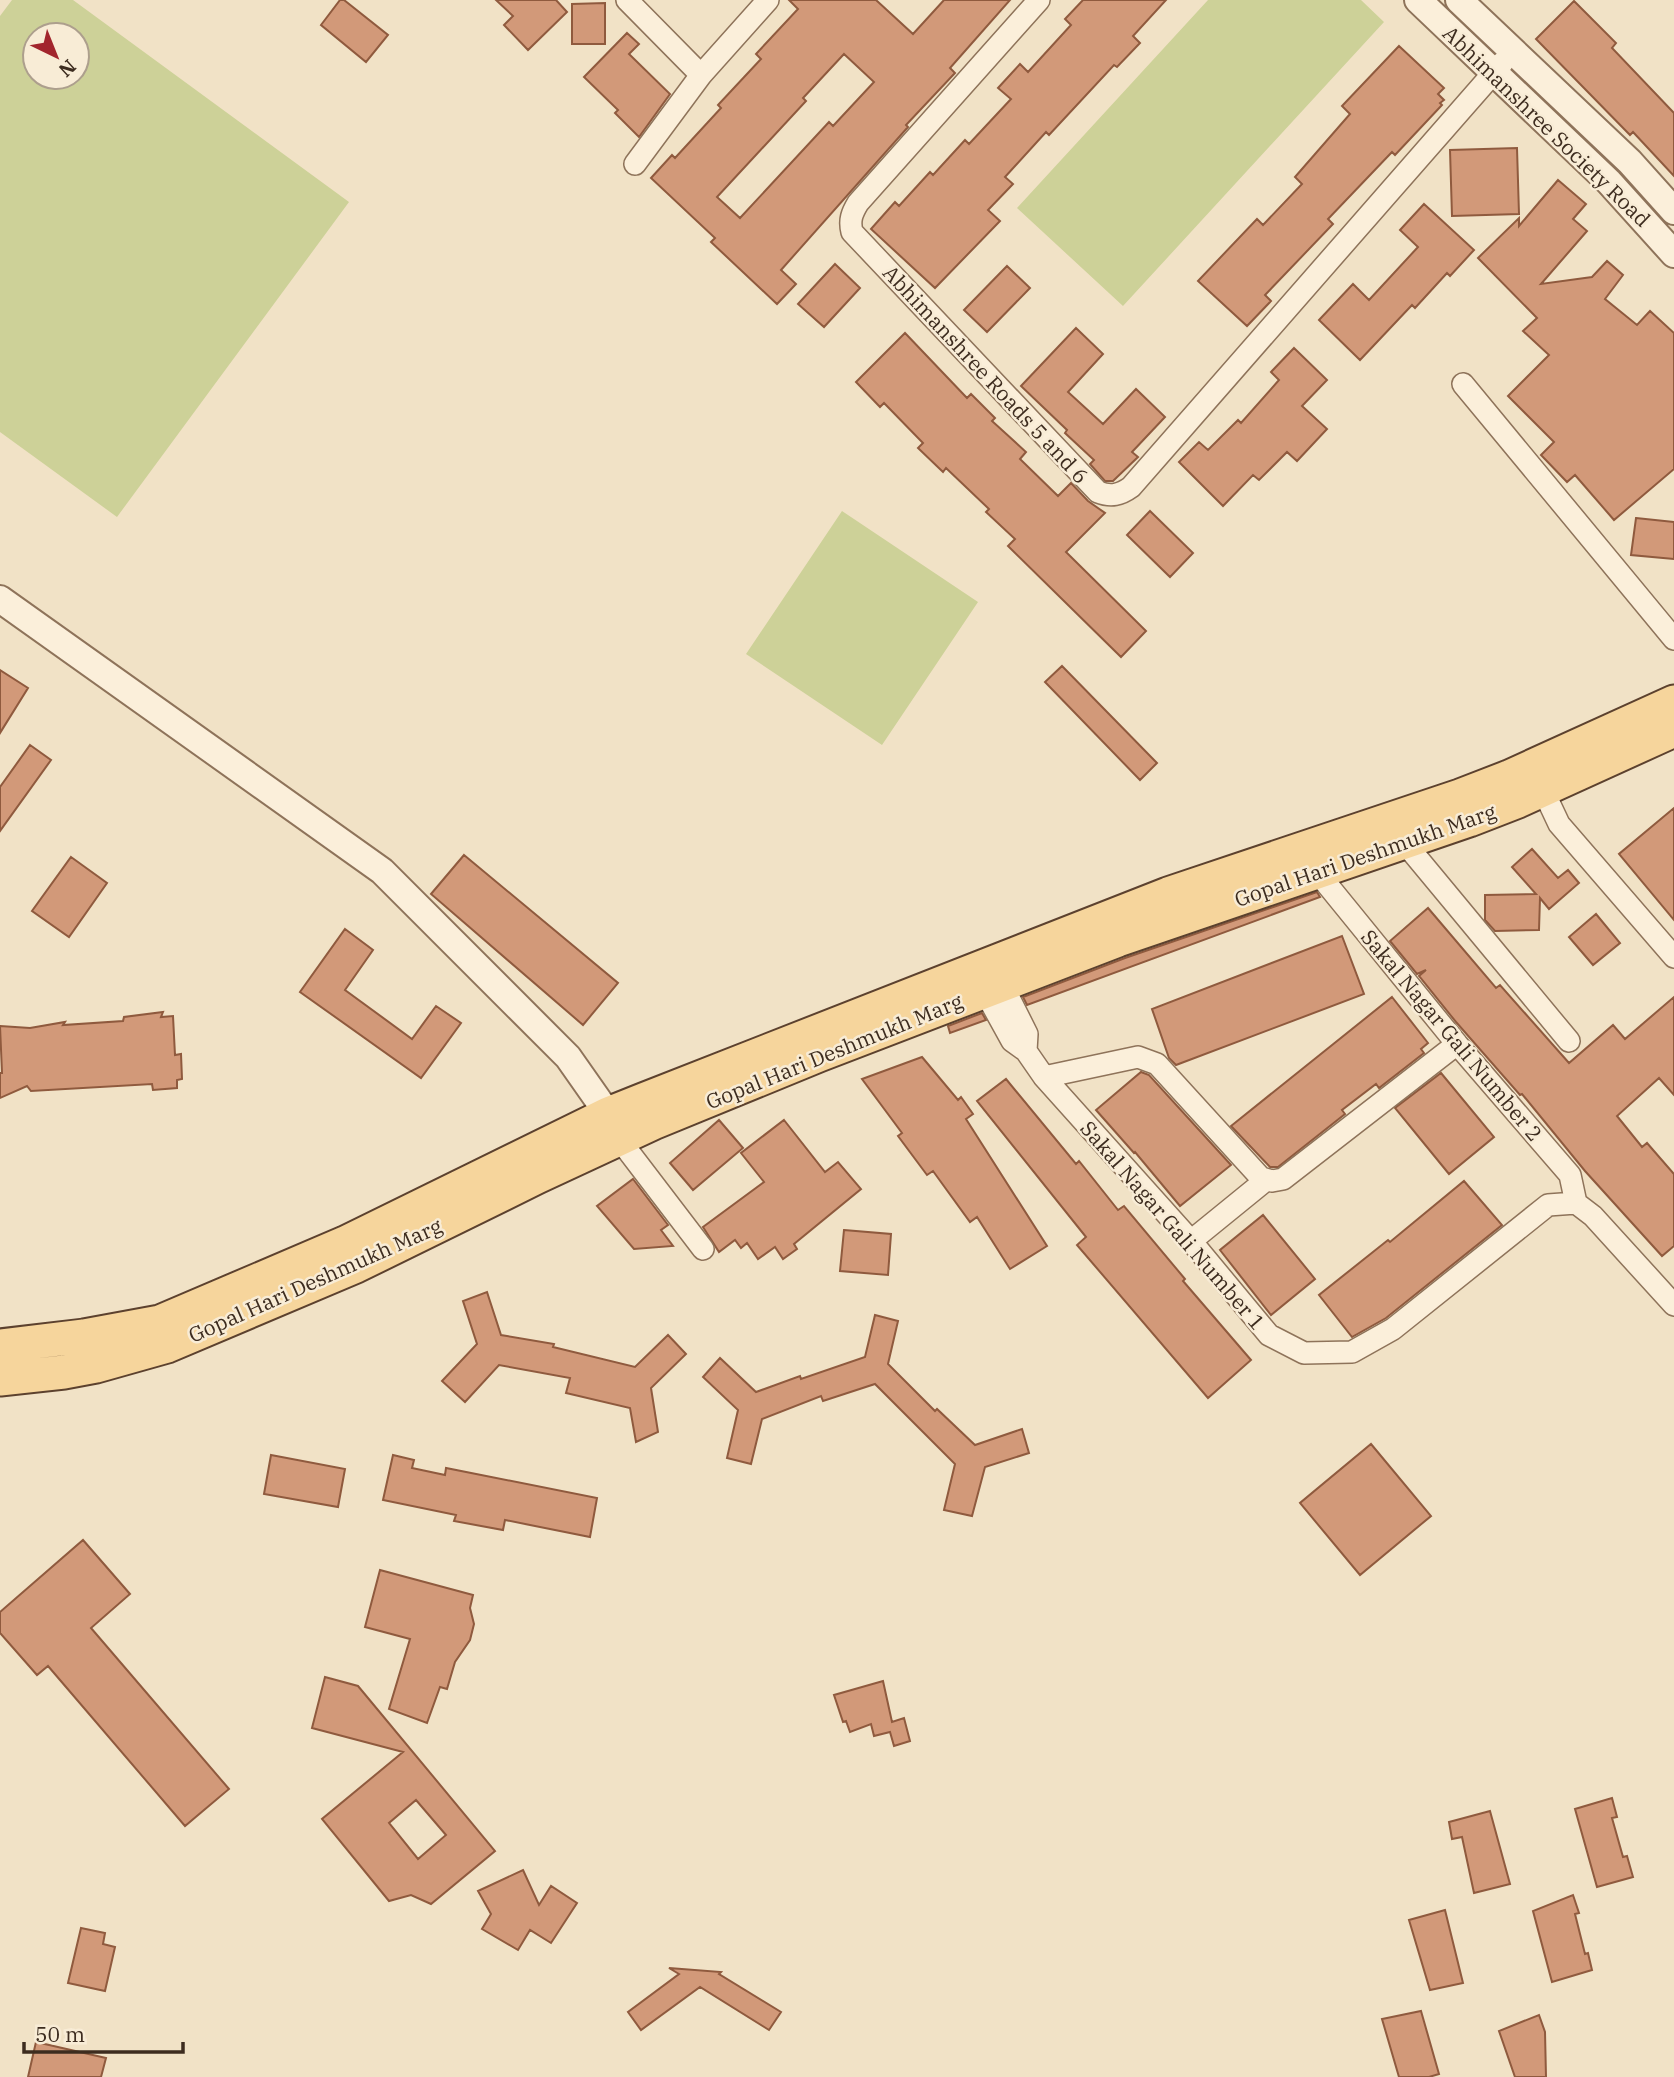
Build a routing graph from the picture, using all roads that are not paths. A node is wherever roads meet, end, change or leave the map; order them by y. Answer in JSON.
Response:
{"nodes":[{"id":1,"x":627,"y":0,"type":"edge"},
{"id":2,"x":768,"y":0,"type":"edge"},
{"id":3,"x":1039,"y":0,"type":"edge"},
{"id":4,"x":1418,"y":0,"type":"edge"},
{"id":5,"x":1459,"y":0,"type":"edge"},
{"id":6,"x":1513,"y":51,"type":"junction"},
{"id":7,"x":1494,"y":72,"type":"junction"},
{"id":8,"x":701,"y":75,"type":"junction"},
{"id":9,"x":635,"y":164,"type":"dead end"},
{"id":10,"x":1674,"y":211,"type":"edge"},
{"id":11,"x":1674,"y":254,"type":"edge"},
{"id":12,"x":1463,"y":384,"type":"dead end"},
{"id":13,"x":0,"y":599,"type":"edge"},
{"id":14,"x":1674,"y":639,"type":"edge"},
{"id":15,"x":1674,"y":702,"type":"edge"},
{"id":16,"x":1674,"y":730,"type":"edge"},
{"id":17,"x":1541,"y":777,"type":"junction"},
{"id":18,"x":1404,"y":842,"type":"junction"},
{"id":19,"x":1317,"y":872,"type":"junction"},
{"id":20,"x":1674,"y":957,"type":"edge"},
{"id":21,"x":993,"y":988,"type":"junction"},
{"id":22,"x":1569,"y":1041,"type":"dead end"},
{"id":23,"x":1457,"y":1044,"type":"junction"},
{"id":24,"x":1044,"y":1077,"type":"junction"},
{"id":25,"x":613,"y":1127,"type":"junction"},
{"id":26,"x":1266,"y":1180,"type":"junction"},
{"id":27,"x":1576,"y":1203,"type":"junction"},
{"id":28,"x":1191,"y":1241,"type":"junction"},
{"id":29,"x":703,"y":1250,"type":"dead end"},
{"id":30,"x":1674,"y":1305,"type":"edge"},
{"id":31,"x":0,"y":1346,"type":"edge"},
{"id":32,"x":0,"y":1379,"type":"edge"}],
"edges":[{"from":1,"to":8,"type":"street"},
{"from":2,"to":8,"type":"street"},
{"from":3,"to":7,"type":"street","name":"Abhimanshree Roads 5 and 6"},
{"from":4,"to":7,"type":"street","name":"Abhimanshree Society Road"},
{"from":5,"to":6,"type":"street","name":"Abhimanshree Society Road"},
{"from":6,"to":7,"type":"street"},
{"from":6,"to":10,"type":"street","name":"Abhimanshree Society Road"},
{"from":7,"to":11,"type":"street","name":"Abhimanshree Society Road"},
{"from":8,"to":9,"type":"street"},
{"from":12,"to":14,"type":"street"},
{"from":13,"to":25,"type":"street"},
{"from":15,"to":17,"type":"main road","name":"Gopal Hari Deshmukh Marg"},
{"from":16,"to":17,"type":"main road","name":"Gopal Hari Deshmukh Marg"},
{"from":17,"to":18,"type":"main road","name":"Gopal Hari Deshmukh Marg"},
{"from":17,"to":20,"type":"street"},
{"from":17,"to":25,"type":"main road","name":"Gopal Hari Deshmukh Marg"},
{"from":18,"to":19,"type":"main road","name":"Gopal Hari Deshmukh Marg"},
{"from":18,"to":22,"type":"street"},
{"from":19,"to":21,"type":"main road","name":"Gopal Hari Deshmukh Marg"},
{"from":19,"to":23,"type":"street","name":"Sakal Nagar Gali Number 2"},
{"from":21,"to":24,"type":"street","name":"Sakal Nagar Gali Number 1"},
{"from":21,"to":25,"type":"main road","name":"Gopal Hari Deshmukh Marg"},
{"from":23,"to":26,"type":"street"},
{"from":23,"to":27,"type":"street","name":"Sakal Nagar Gali Number 2"},
{"from":24,"to":26,"type":"street"},
{"from":24,"to":28,"type":"street","name":"Sakal Nagar Gali Number 1"},
{"from":25,"to":29,"type":"street"},
{"from":25,"to":31,"type":"main road","name":"Gopal Hari Deshmukh Marg"},
{"from":25,"to":32,"type":"main road","name":"Gopal Hari Deshmukh Marg"},
{"from":26,"to":28,"type":"street"},
{"from":27,"to":28,"type":"street","name":"Sakal Nagar Gali Number 1"},
{"from":27,"to":30,"type":"street"}]}
